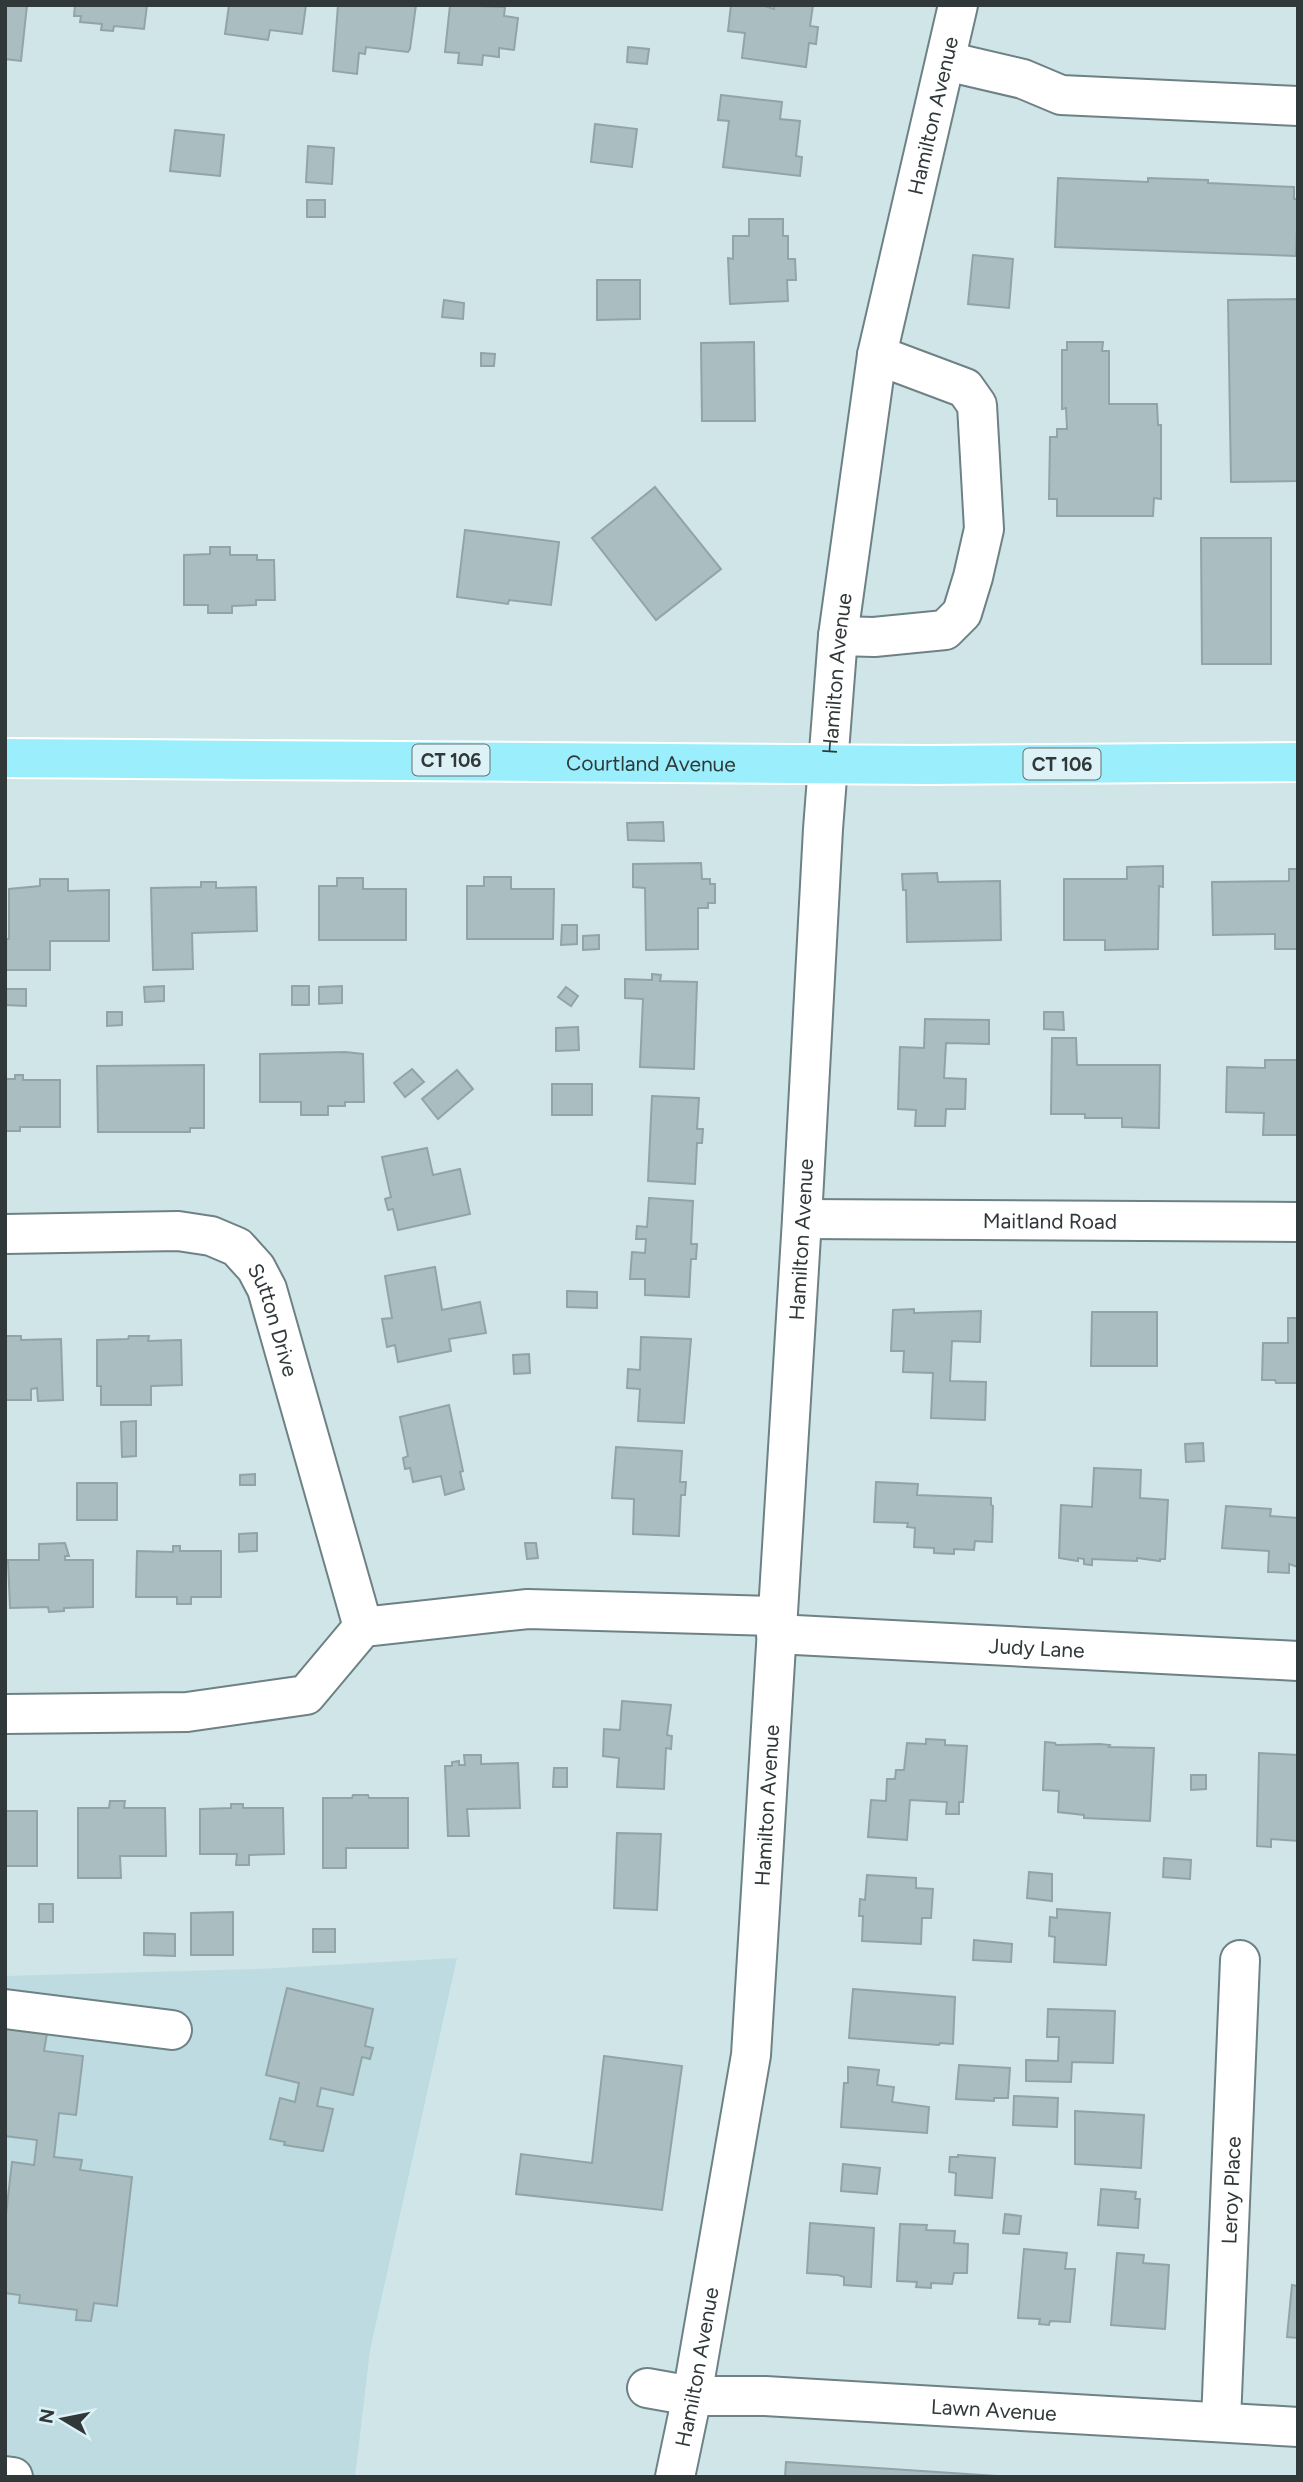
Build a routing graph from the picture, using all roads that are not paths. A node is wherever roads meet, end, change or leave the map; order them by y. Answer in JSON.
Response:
{"nodes":[{"id":1,"x":958,"y":5,"type":"edge"},
{"id":2,"x":946,"y":61,"type":"junction"},
{"id":3,"x":1298,"y":106,"type":"edge"},
{"id":4,"x":877,"y":355,"type":"junction"},
{"id":5,"x":838,"y":636,"type":"junction"},
{"id":6,"x":5,"y":758,"type":"edge"},
{"id":7,"x":1298,"y":762,"type":"edge"},
{"id":8,"x":827,"y":763,"type":"junction"},
{"id":9,"x":802,"y":1219,"type":"junction"},
{"id":10,"x":1298,"y":1222,"type":"edge"},
{"id":11,"x":5,"y":1234,"type":"edge"},
{"id":12,"x":776,"y":1625,"type":"junction"},
{"id":13,"x":363,"y":1627,"type":"junction"},
{"id":14,"x":1298,"y":1661,"type":"edge"},
{"id":15,"x":5,"y":1714,"type":"edge"},
{"id":16,"x":1240,"y":1960,"type":"dead end"},
{"id":17,"x":5,"y":2009,"type":"edge"},
{"id":18,"x":172,"y":2030,"type":"dead end"},
{"id":19,"x":648,"y":2388,"type":"dead end"},
{"id":20,"x":692,"y":2396,"type":"junction"},
{"id":21,"x":1221,"y":2421,"type":"junction"},
{"id":22,"x":1298,"y":2427,"type":"edge"},
{"id":23,"x":5,"y":2476,"type":"edge"},
{"id":24,"x":13,"y":2477,"type":"edge"},
{"id":25,"x":675,"y":2477,"type":"edge"}],
"edges":[{"from":1,"to":2,"type":"street","name":"Hamilton Avenue"},
{"from":2,"to":3,"type":"street"},
{"from":2,"to":4,"type":"street","name":"Hamilton Avenue"},
{"from":4,"to":5,"type":"street","name":"Hamilton Avenue"},
{"from":4,"to":5,"type":"street"},
{"from":5,"to":8,"type":"street","name":"Hamilton Avenue"},
{"from":6,"to":8,"type":"main road","name":"Courtland Avenue","number":"CT 106"},
{"from":7,"to":8,"type":"main road","name":"Courtland Avenue","number":"CT 106"},
{"from":8,"to":9,"type":"street","name":"Hamilton Avenue"},
{"from":9,"to":10,"type":"street","name":"Maitland Road"},
{"from":9,"to":12,"type":"street","name":"Hamilton Avenue"},
{"from":11,"to":13,"type":"street","name":"Sutton Drive"},
{"from":12,"to":13,"type":"street"},
{"from":12,"to":14,"type":"street","name":"Judy Lane"},
{"from":12,"to":20,"type":"street","name":"Hamilton Avenue"},
{"from":13,"to":15,"type":"street"},
{"from":16,"to":21,"type":"street","name":"Leroy Place"},
{"from":17,"to":18,"type":"street"},
{"from":19,"to":20,"type":"street","name":"Lawn Avenue"},
{"from":20,"to":21,"type":"street","name":"Lawn Avenue"},
{"from":20,"to":25,"type":"street","name":"Hamilton Avenue"},
{"from":21,"to":22,"type":"street","name":"Lawn Avenue"},
{"from":23,"to":24,"type":"street"}]}
